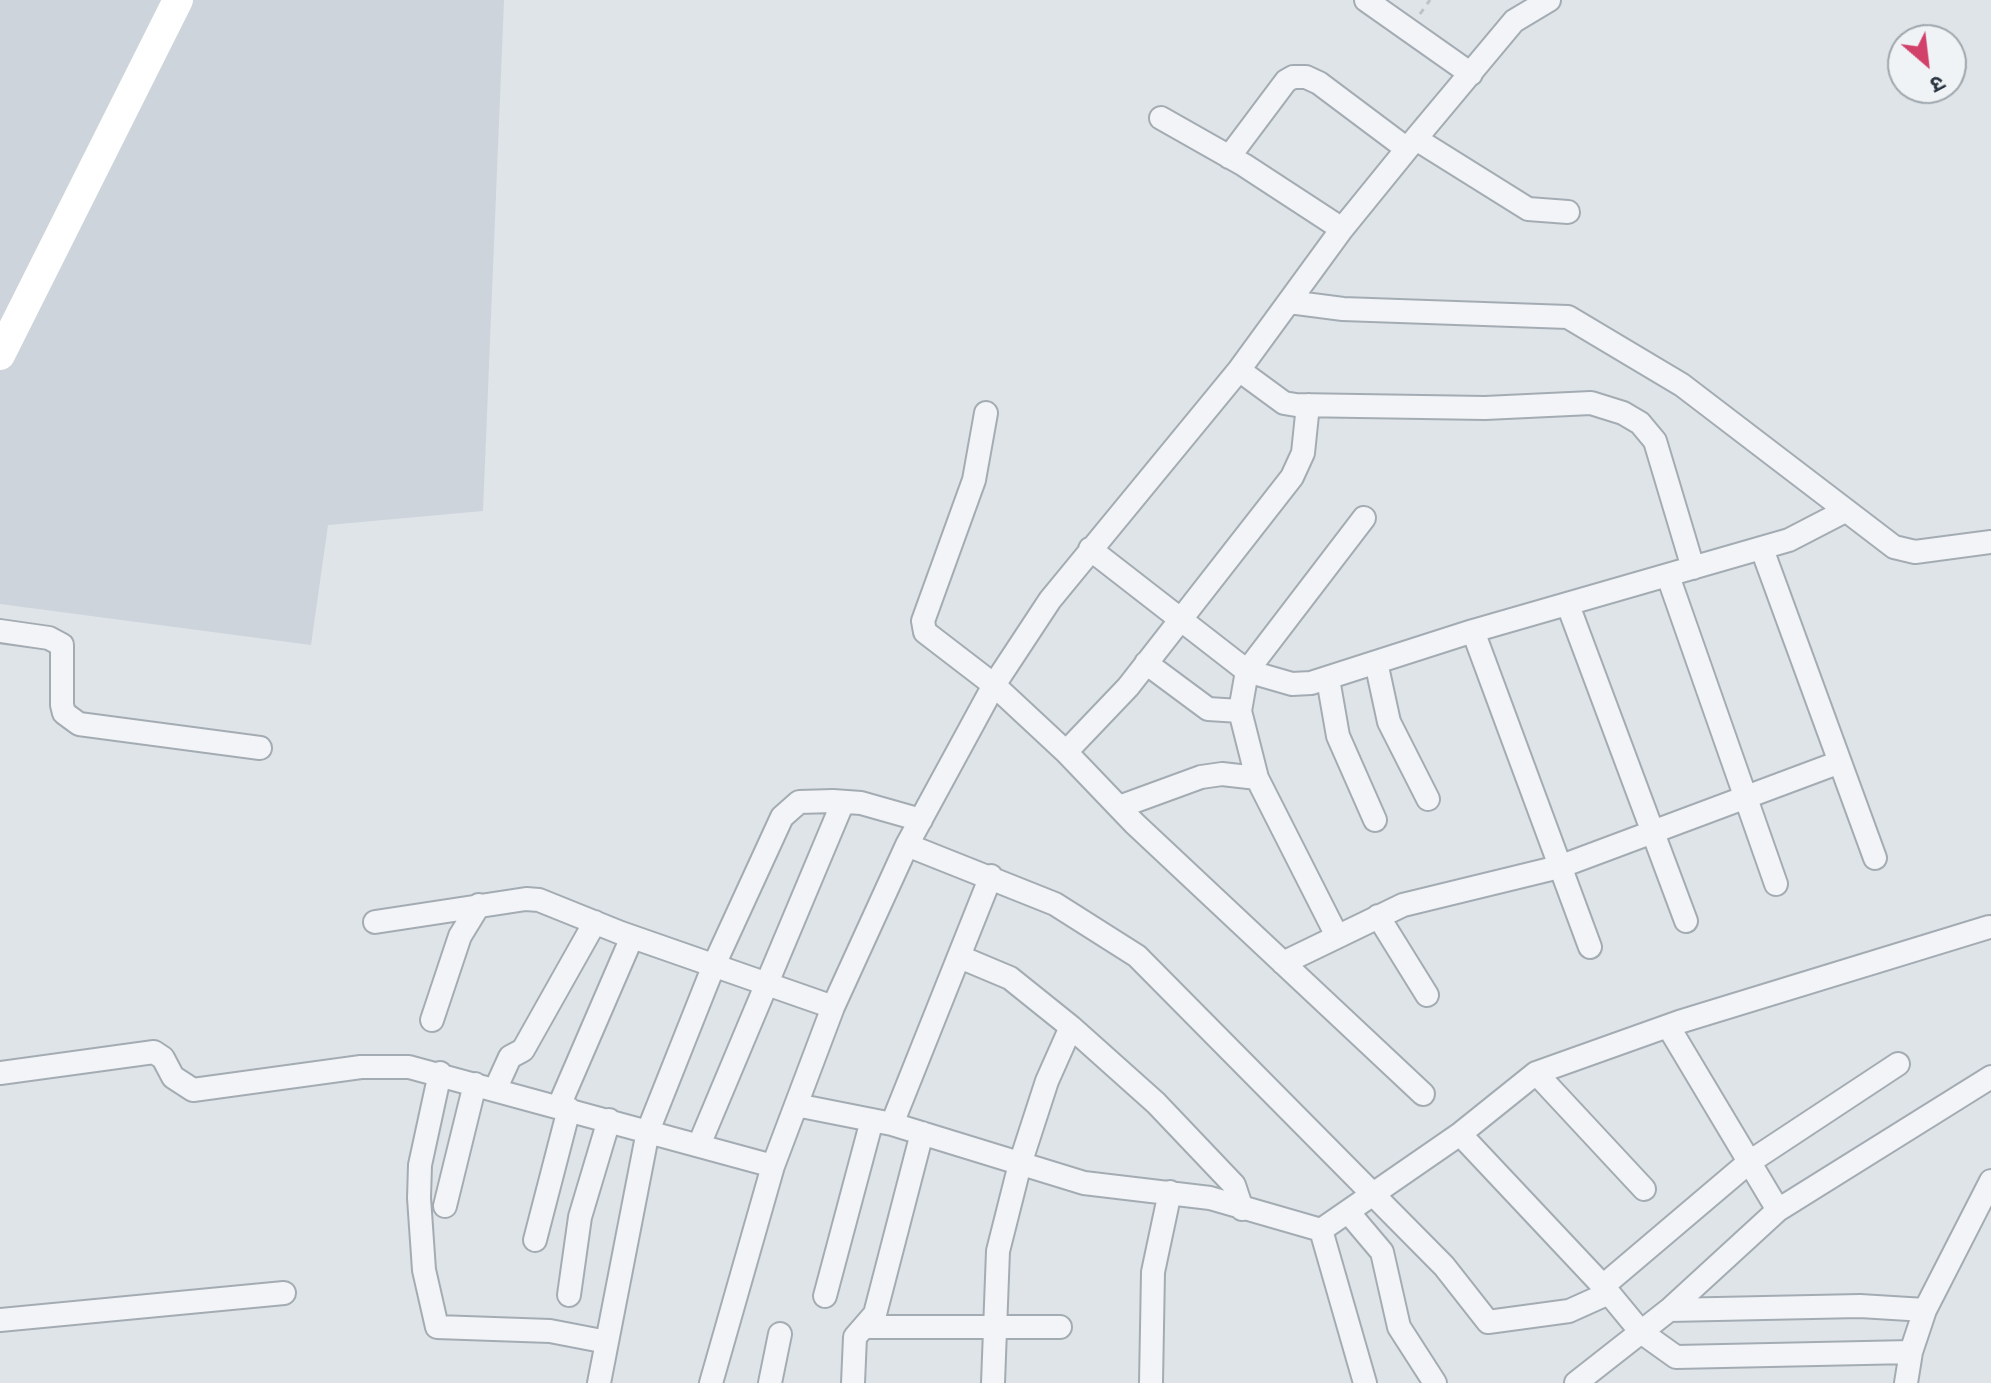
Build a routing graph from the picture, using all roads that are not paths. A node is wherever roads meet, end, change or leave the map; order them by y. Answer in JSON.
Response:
{"nodes":[{"id":1,"x":178,"y":0,"type":"edge"},
{"id":2,"x":1366,"y":0,"type":"edge"},
{"id":3,"x":1549,"y":0,"type":"edge"},
{"id":4,"x":1471,"y":74,"type":"junction"},
{"id":5,"x":1161,"y":118,"type":"dead end"},
{"id":6,"x":1411,"y":144,"type":"junction"},
{"id":7,"x":1229,"y":157,"type":"junction"},
{"id":8,"x":1568,"y":212,"type":"dead end"},
{"id":9,"x":1342,"y":229,"type":"junction"},
{"id":10,"x":1289,"y":302,"type":"junction"},
{"id":11,"x":0,"y":355,"type":"edge"},
{"id":12,"x":1239,"y":370,"type":"junction"},
{"id":13,"x":1308,"y":405,"type":"junction"},
{"id":14,"x":986,"y":413,"type":"dead end"},
{"id":15,"x":1845,"y":511,"type":"junction"},
{"id":16,"x":1364,"y":518,"type":"dead end"},
{"id":17,"x":1991,"y":542,"type":"edge"},
{"id":18,"x":1090,"y":549,"type":"junction"},
{"id":19,"x":1762,"y":549,"type":"junction"},
{"id":20,"x":1693,"y":568,"type":"junction"},
{"id":21,"x":1668,"y":576,"type":"junction"},
{"id":22,"x":1568,"y":605,"type":"junction"},
{"id":23,"x":1181,"y":620,"type":"junction"},
{"id":24,"x":0,"y":631,"type":"edge"},
{"id":25,"x":1473,"y":631,"type":"junction"},
{"id":26,"x":1376,"y":662,"type":"junction"},
{"id":27,"x":1146,"y":663,"type":"junction"},
{"id":28,"x":1247,"y":671,"type":"junction"},
{"id":29,"x":1328,"y":679,"type":"junction"},
{"id":30,"x":994,"y":685,"type":"junction"},
{"id":31,"x":1240,"y":711,"type":"junction"},
{"id":32,"x":260,"y":748,"type":"dead end"},
{"id":33,"x":1066,"y":752,"type":"junction"},
{"id":34,"x":1840,"y":762,"type":"junction"},
{"id":35,"x":1257,"y":778,"type":"junction"},
{"id":36,"x":1746,"y":797,"type":"junction"},
{"id":37,"x":1428,"y":799,"type":"dead end"},
{"id":38,"x":843,"y":802,"type":"junction"},
{"id":39,"x":1119,"y":807,"type":"junction"},
{"id":40,"x":921,"y":820,"type":"junction"},
{"id":41,"x":1375,"y":820,"type":"dead end"},
{"id":42,"x":1651,"y":832,"type":"junction"},
{"id":43,"x":907,"y":845,"type":"junction"},
{"id":44,"x":1875,"y":858,"type":"dead end"},
{"id":45,"x":1559,"y":867,"type":"junction"},
{"id":46,"x":991,"y":876,"type":"junction"},
{"id":47,"x":1776,"y":884,"type":"dead end"},
{"id":48,"x":479,"y":905,"type":"junction"},
{"id":49,"x":1378,"y":916,"type":"junction"},
{"id":50,"x":1686,"y":921,"type":"dead end"},
{"id":51,"x":375,"y":922,"type":"dead end"},
{"id":52,"x":595,"y":922,"type":"junction"},
{"id":53,"x":1989,"y":927,"type":"edge"},
{"id":54,"x":1337,"y":936,"type":"junction"},
{"id":55,"x":632,"y":937,"type":"junction"},
{"id":56,"x":1590,"y":947,"type":"dead end"},
{"id":57,"x":960,"y":957,"type":"junction"},
{"id":58,"x":1283,"y":963,"type":"junction"},
{"id":59,"x":714,"y":965,"type":"junction"},
{"id":60,"x":765,"y":982,"type":"junction"},
{"id":61,"x":1427,"y":995,"type":"dead end"},
{"id":62,"x":833,"y":1007,"type":"junction"},
{"id":63,"x":432,"y":1020,"type":"dead end"},
{"id":64,"x":1668,"y":1026,"type":"junction"},
{"id":65,"x":1071,"y":1027,"type":"junction"},
{"id":66,"x":1898,"y":1064,"type":"dead end"},
{"id":67,"x":0,"y":1073,"type":"edge"},
{"id":68,"x":440,"y":1073,"type":"junction"},
{"id":69,"x":1536,"y":1073,"type":"junction"},
{"id":70,"x":1991,"y":1077,"type":"edge"},
{"id":71,"x":485,"y":1087,"type":"junction"},
{"id":72,"x":1423,"y":1094,"type":"dead end"},
{"id":73,"x":796,"y":1105,"type":"junction"},
{"id":74,"x":564,"y":1108,"type":"junction"},
{"id":75,"x":609,"y":1120,"type":"junction"},
{"id":76,"x":882,"y":1122,"type":"junction"},
{"id":77,"x":648,"y":1131,"type":"junction"},
{"id":78,"x":922,"y":1133,"type":"junction"},
{"id":79,"x":1460,"y":1134,"type":"junction"},
{"id":80,"x":699,"y":1145,"type":"junction"},
{"id":81,"x":1748,"y":1163,"type":"junction"},
{"id":82,"x":1020,"y":1164,"type":"junction"},
{"id":83,"x":773,"y":1166,"type":"junction"},
{"id":84,"x":1991,"y":1181,"type":"edge"},
{"id":85,"x":1644,"y":1189,"type":"dead end"},
{"id":86,"x":1170,"y":1192,"type":"junction"},
{"id":87,"x":1375,"y":1196,"type":"junction"},
{"id":88,"x":445,"y":1206,"type":"dead end"},
{"id":89,"x":1242,"y":1209,"type":"junction"},
{"id":90,"x":1778,"y":1210,"type":"junction"},
{"id":91,"x":1349,"y":1213,"type":"junction"},
{"id":92,"x":1321,"y":1230,"type":"junction"},
{"id":93,"x":535,"y":1240,"type":"dead end"},
{"id":94,"x":1606,"y":1289,"type":"junction"},
{"id":95,"x":284,"y":1293,"type":"dead end"},
{"id":96,"x":569,"y":1295,"type":"dead end"},
{"id":97,"x":825,"y":1296,"type":"dead end"},
{"id":98,"x":1669,"y":1310,"type":"junction"},
{"id":99,"x":1925,"y":1310,"type":"junction"},
{"id":100,"x":0,"y":1320,"type":"edge"},
{"id":101,"x":864,"y":1327,"type":"junction"},
{"id":102,"x":995,"y":1327,"type":"junction"},
{"id":103,"x":1060,"y":1327,"type":"dead end"},
{"id":104,"x":1641,"y":1332,"type":"junction"},
{"id":105,"x":780,"y":1334,"type":"dead end"},
{"id":106,"x":607,"y":1342,"type":"junction"},
{"id":107,"x":1911,"y":1352,"type":"junction"},
{"id":108,"x":1584,"y":1381,"type":"edge"},
{"id":109,"x":599,"y":1383,"type":"edge"},
{"id":110,"x":711,"y":1383,"type":"edge"},
{"id":111,"x":770,"y":1383,"type":"edge"},
{"id":112,"x":853,"y":1383,"type":"edge"},
{"id":113,"x":993,"y":1383,"type":"edge"},
{"id":114,"x":1151,"y":1383,"type":"edge"},
{"id":115,"x":1365,"y":1383,"type":"edge"},
{"id":116,"x":1435,"y":1383,"type":"edge"},
{"id":117,"x":1906,"y":1383,"type":"edge"}],
"edges":[{"from":1,"to":11,"type":"street"},
{"from":2,"to":4,"type":"street"},
{"from":3,"to":4,"type":"street"},
{"from":4,"to":6,"type":"street"},
{"from":5,"to":7,"type":"street"},
{"from":6,"to":7,"type":"street"},
{"from":6,"to":8,"type":"street"},
{"from":6,"to":9,"type":"street"},
{"from":7,"to":9,"type":"street"},
{"from":9,"to":10,"type":"street"},
{"from":10,"to":12,"type":"street"},
{"from":10,"to":15,"type":"street"},
{"from":12,"to":13,"type":"street"},
{"from":12,"to":18,"type":"street"},
{"from":13,"to":20,"type":"street"},
{"from":13,"to":23,"type":"street"},
{"from":14,"to":30,"type":"street"},
{"from":15,"to":17,"type":"street"},
{"from":15,"to":19,"type":"street"},
{"from":16,"to":28,"type":"street"},
{"from":18,"to":23,"type":"street"},
{"from":18,"to":30,"type":"street"},
{"from":19,"to":20,"type":"street"},
{"from":19,"to":34,"type":"street"},
{"from":20,"to":21,"type":"street"},
{"from":21,"to":22,"type":"street"},
{"from":21,"to":36,"type":"street"},
{"from":22,"to":25,"type":"street"},
{"from":22,"to":42,"type":"street"},
{"from":23,"to":27,"type":"street"},
{"from":23,"to":28,"type":"street"},
{"from":24,"to":32,"type":"street"},
{"from":25,"to":26,"type":"street"},
{"from":25,"to":45,"type":"street"},
{"from":26,"to":29,"type":"street"},
{"from":26,"to":37,"type":"street"},
{"from":27,"to":31,"type":"street"},
{"from":27,"to":33,"type":"street"},
{"from":28,"to":29,"type":"street"},
{"from":28,"to":31,"type":"street"},
{"from":29,"to":41,"type":"street"},
{"from":30,"to":33,"type":"street"},
{"from":30,"to":40,"type":"street"},
{"from":31,"to":35,"type":"street"},
{"from":33,"to":39,"type":"street"},
{"from":34,"to":36,"type":"street"},
{"from":34,"to":44,"type":"street"},
{"from":35,"to":39,"type":"street"},
{"from":35,"to":54,"type":"street"},
{"from":36,"to":42,"type":"street"},
{"from":36,"to":47,"type":"street"},
{"from":38,"to":40,"type":"street"},
{"from":38,"to":59,"type":"street"},
{"from":38,"to":60,"type":"street"},
{"from":39,"to":58,"type":"street"},
{"from":40,"to":43,"type":"street"},
{"from":42,"to":45,"type":"street"},
{"from":42,"to":50,"type":"street"},
{"from":43,"to":46,"type":"street"},
{"from":43,"to":62,"type":"street"},
{"from":45,"to":49,"type":"street"},
{"from":45,"to":56,"type":"street"},
{"from":46,"to":57,"type":"street"},
{"from":46,"to":87,"type":"street"},
{"from":48,"to":51,"type":"street"},
{"from":48,"to":52,"type":"street"},
{"from":48,"to":63,"type":"street"},
{"from":49,"to":54,"type":"street"},
{"from":49,"to":61,"type":"street"},
{"from":52,"to":55,"type":"street"},
{"from":52,"to":71,"type":"street"},
{"from":53,"to":64,"type":"street"},
{"from":54,"to":58,"type":"street"},
{"from":55,"to":59,"type":"street"},
{"from":55,"to":74,"type":"street"},
{"from":57,"to":65,"type":"street"},
{"from":57,"to":76,"type":"street"},
{"from":58,"to":72,"type":"street"},
{"from":59,"to":60,"type":"street"},
{"from":59,"to":77,"type":"street"},
{"from":60,"to":62,"type":"street"},
{"from":60,"to":80,"type":"street"},
{"from":62,"to":73,"type":"street"},
{"from":64,"to":69,"type":"street"},
{"from":64,"to":81,"type":"street"},
{"from":65,"to":82,"type":"street"},
{"from":65,"to":89,"type":"street"},
{"from":66,"to":81,"type":"street"},
{"from":67,"to":68,"type":"street"},
{"from":68,"to":71,"type":"street"},
{"from":68,"to":106,"type":"street"},
{"from":69,"to":79,"type":"street"},
{"from":69,"to":85,"type":"street"},
{"from":70,"to":90,"type":"street"},
{"from":71,"to":74,"type":"street"},
{"from":71,"to":88,"type":"street"},
{"from":73,"to":76,"type":"street"},
{"from":73,"to":83,"type":"street"},
{"from":74,"to":75,"type":"street"},
{"from":74,"to":93,"type":"street"},
{"from":75,"to":77,"type":"street"},
{"from":75,"to":96,"type":"street"},
{"from":76,"to":78,"type":"street"},
{"from":76,"to":97,"type":"street"},
{"from":77,"to":80,"type":"street"},
{"from":77,"to":106,"type":"street"},
{"from":78,"to":82,"type":"street"},
{"from":78,"to":101,"type":"street"},
{"from":79,"to":87,"type":"street"},
{"from":79,"to":94,"type":"street"},
{"from":80,"to":83,"type":"street"},
{"from":81,"to":90,"type":"street"},
{"from":81,"to":94,"type":"street"},
{"from":82,"to":86,"type":"street"},
{"from":82,"to":102,"type":"street"},
{"from":83,"to":110,"type":"street"},
{"from":84,"to":99,"type":"street"},
{"from":86,"to":89,"type":"street"},
{"from":86,"to":114,"type":"street"},
{"from":87,"to":91,"type":"street"},
{"from":87,"to":94,"type":"street"},
{"from":89,"to":92,"type":"street"},
{"from":90,"to":98,"type":"street"},
{"from":91,"to":92,"type":"street"},
{"from":91,"to":116,"type":"street"},
{"from":92,"to":115,"type":"street"},
{"from":94,"to":104,"type":"street"},
{"from":95,"to":100,"type":"street"},
{"from":98,"to":99,"type":"street"},
{"from":98,"to":104,"type":"street"},
{"from":99,"to":107,"type":"street"},
{"from":101,"to":102,"type":"street"},
{"from":101,"to":112,"type":"street"},
{"from":102,"to":103,"type":"street"},
{"from":102,"to":113,"type":"street"},
{"from":104,"to":107,"type":"street"},
{"from":104,"to":108,"type":"street"},
{"from":105,"to":111,"type":"street"},
{"from":106,"to":109,"type":"street"},
{"from":107,"to":117,"type":"street"}]}
